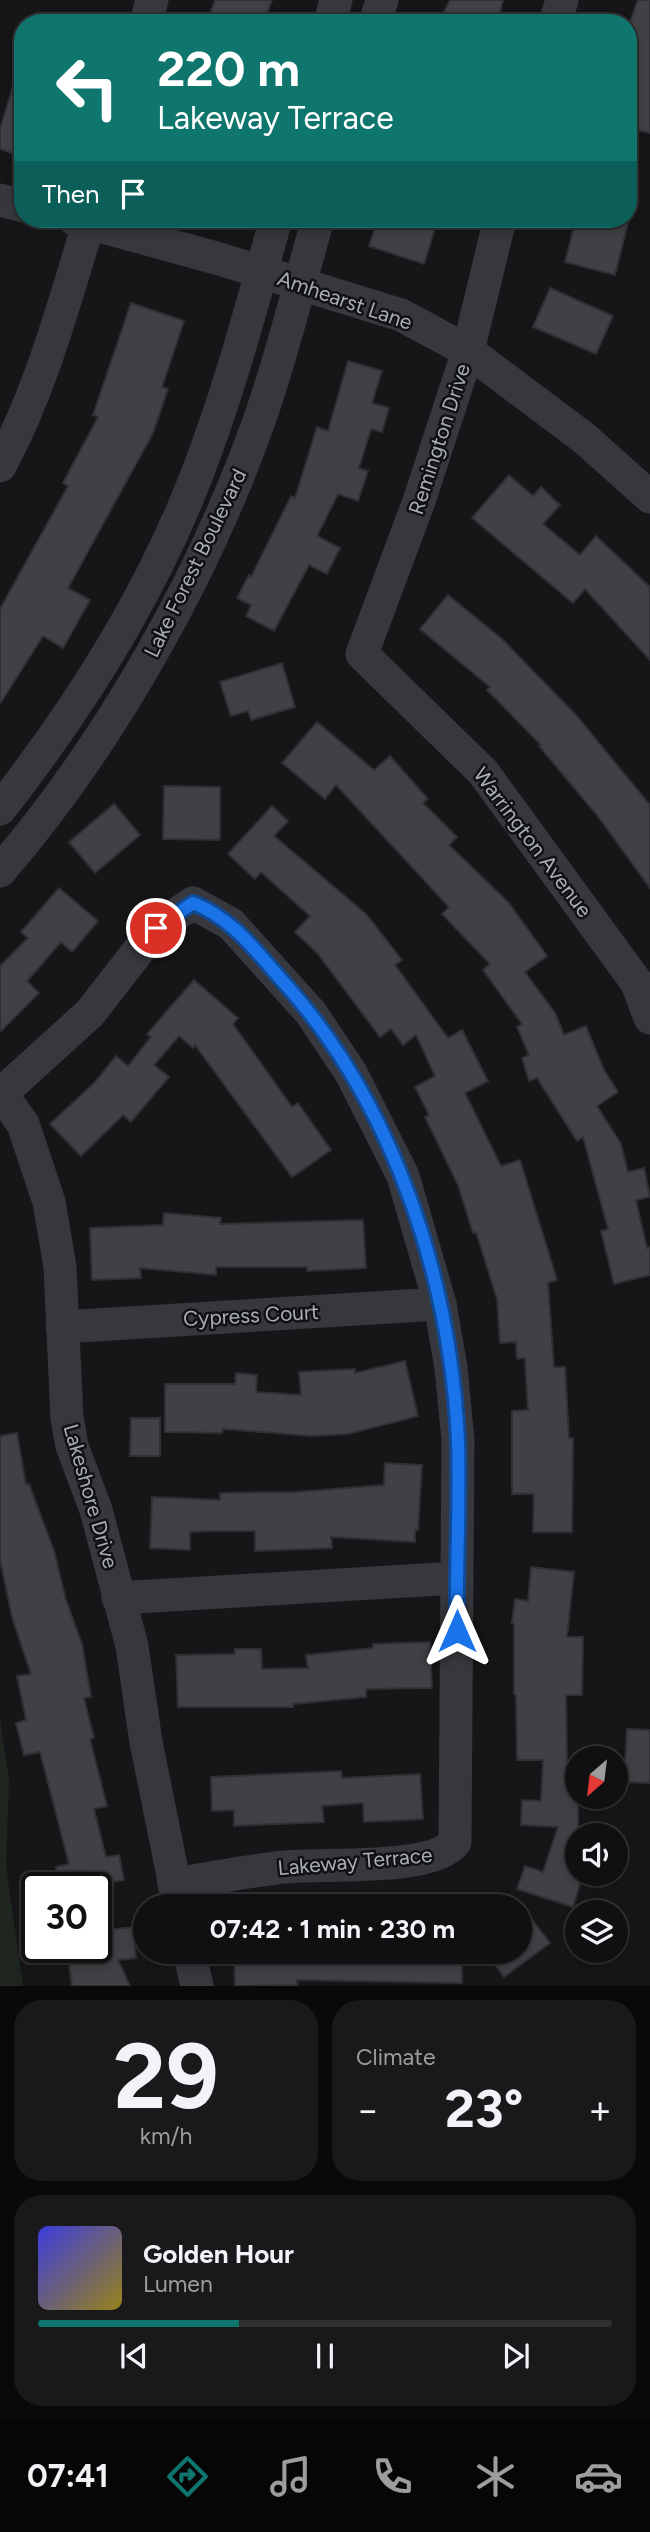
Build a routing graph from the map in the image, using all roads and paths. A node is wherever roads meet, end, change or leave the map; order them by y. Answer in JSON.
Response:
{"nodes":[{"id":1,"x":82,"y":228,"type":"edge"},
{"id":2,"x":111,"y":228,"type":"edge"},
{"id":3,"x":273,"y":228,"type":"edge"},
{"id":4,"x":315,"y":228,"type":"edge"},
{"id":5,"x":498,"y":228,"type":"edge"},
{"id":6,"x":261,"y":272,"type":"junction"},
{"id":7,"x":299,"y":283,"type":"junction"},
{"id":8,"x":468,"y":351,"type":"junction"},
{"id":9,"x":0,"y":466,"type":"edge"},
{"id":10,"x":650,"y":497,"type":"edge"},
{"id":11,"x":362,"y":654,"type":"joint"},
{"id":12,"x":0,"y":809,"type":"edge"},
{"id":13,"x":0,"y":871,"type":"edge"},
{"id":14,"x":650,"y":1018,"type":"edge"},
{"id":15,"x":1,"y":1093,"type":"edge"},
{"id":16,"x":440,"y":1304,"type":"junction"},
{"id":17,"x":62,"y":1327,"type":"junction"},
{"id":18,"x":457,"y":1578,"type":"junction"},
{"id":19,"x":118,"y":1598,"type":"junction"},
{"id":20,"x":177,"y":1894,"type":"edge"},
{"id":21,"x":181,"y":1894,"type":"edge"},
{"id":22,"x":192,"y":1964,"type":"edge"},
{"id":23,"x":197,"y":1986,"type":"edge"}],
"edges":[{"from":1,"to":9,"type":"street"},
{"from":2,"to":6,"type":"street","name":"Amhearst Lane"},
{"from":3,"to":6,"type":"street","name":"Lake Forest Boulevard"},
{"from":4,"to":7,"type":"street","name":"Lake Forest Boulevard"},
{"from":5,"to":8,"type":"street","name":"Remington Drive"},
{"from":6,"to":7,"type":"street","name":"Amhearst Lane"},
{"from":6,"to":12,"type":"street","name":"Lake Forest Boulevard"},
{"from":7,"to":8,"type":"street","name":"Amhearst Lane"},
{"from":7,"to":13,"type":"street","name":"Lake Forest Boulevard"},
{"from":8,"to":10,"type":"street","name":"Amhearst Lane"},
{"from":8,"to":11,"type":"street","name":"Remington Drive"},
{"from":11,"to":14,"type":"street","name":"Warrington Avenue"},
{"from":15,"to":16,"type":"street","name":"Lakeway Terrace"},
{"from":15,"to":17,"type":"street","name":"Lakeshore Drive"},
{"from":16,"to":17,"type":"street","name":"Cypress Court"},
{"from":16,"to":18,"type":"street","name":"Lakeway Terrace"},
{"from":17,"to":19,"type":"street","name":"Lakeshore Drive"},
{"from":18,"to":19,"type":"street"},
{"from":18,"to":21,"type":"street","name":"Lakeway Terrace"},
{"from":19,"to":20,"type":"street","name":"Lakeshore Drive"},
{"from":22,"to":23,"type":"street"}]}
